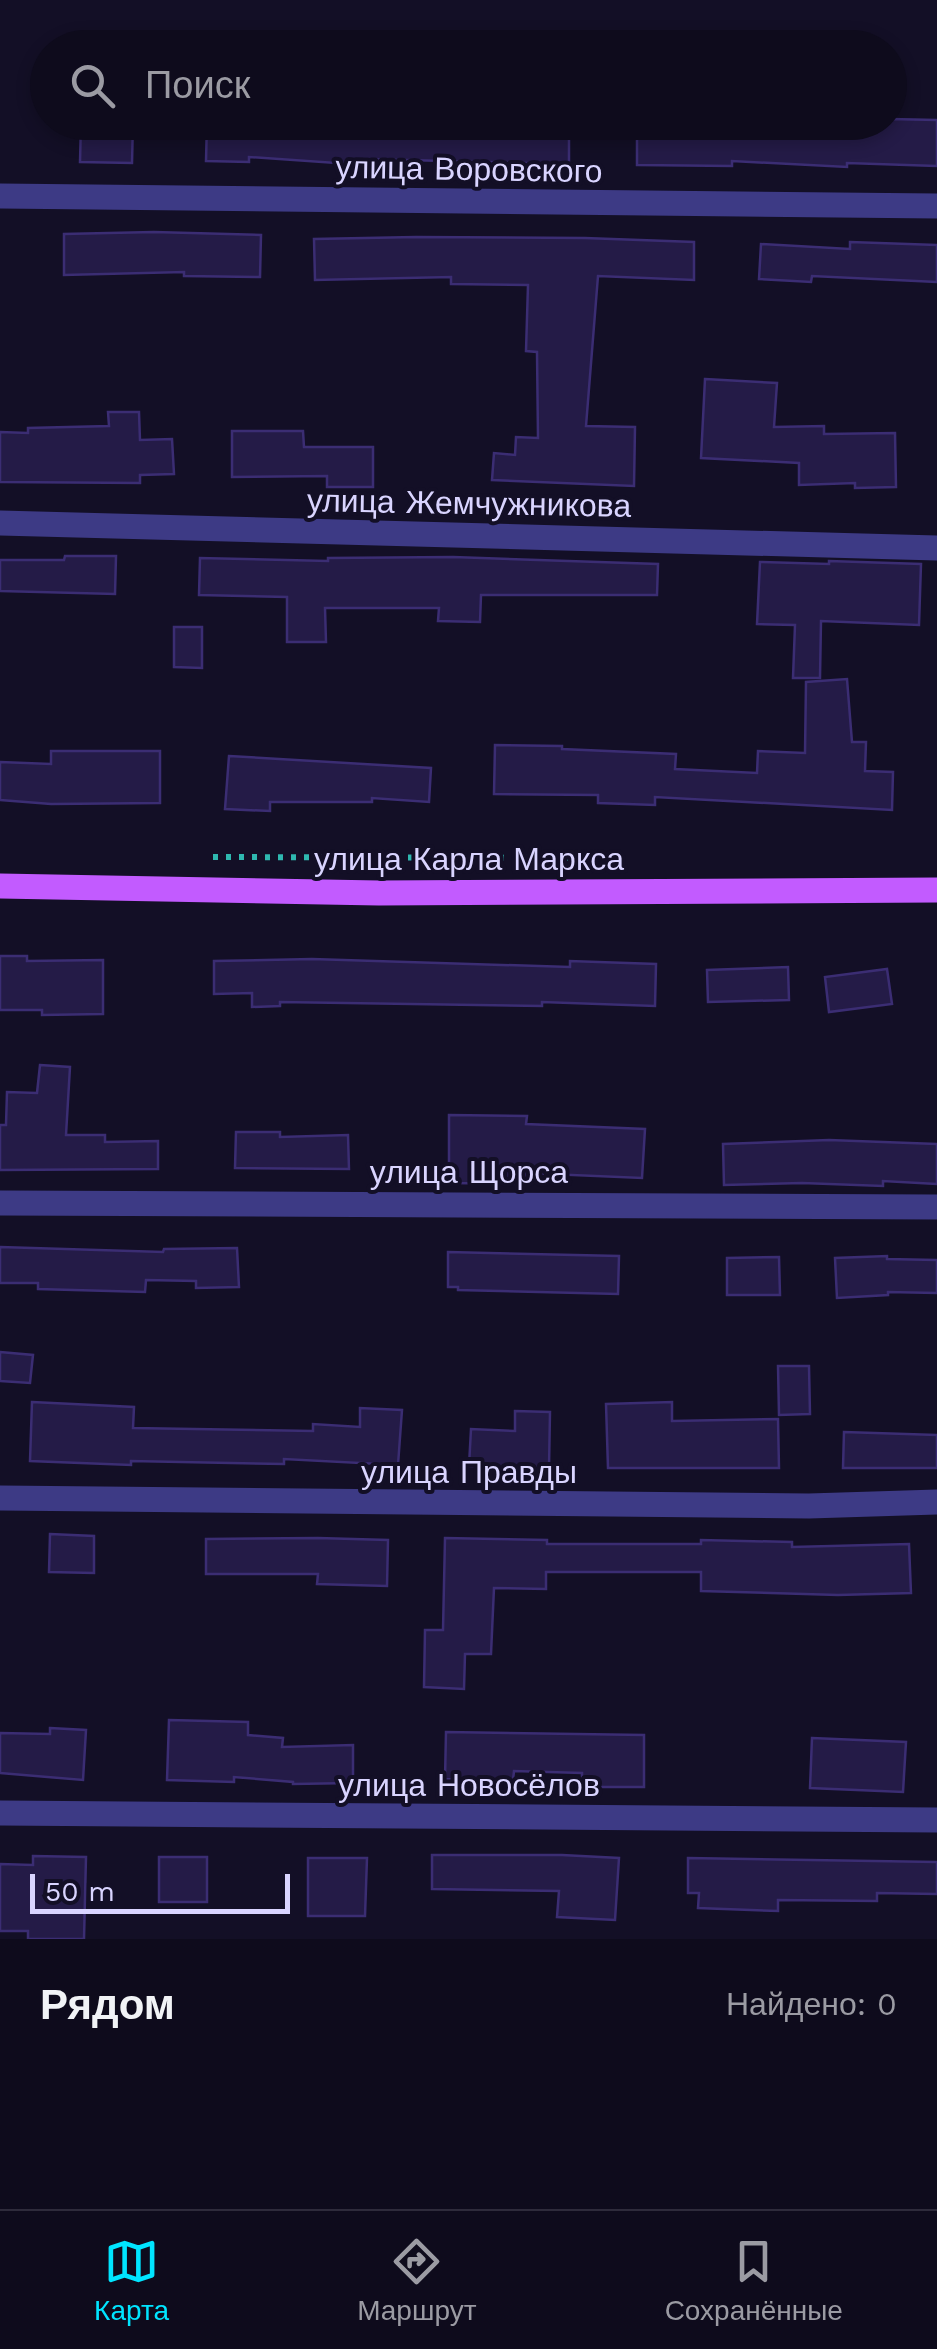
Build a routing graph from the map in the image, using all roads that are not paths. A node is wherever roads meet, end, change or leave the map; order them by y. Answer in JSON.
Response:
{"nodes":[{"id":1,"x":0,"y":196,"type":"edge"},
{"id":2,"x":937,"y":206,"type":"edge"},
{"id":3,"x":0,"y":524,"type":"edge"},
{"id":4,"x":937,"y":548,"type":"edge"},
{"id":5,"x":0,"y":886,"type":"edge"},
{"id":6,"x":937,"y":890,"type":"edge"},
{"id":7,"x":0,"y":1203,"type":"edge"},
{"id":8,"x":937,"y":1207,"type":"edge"},
{"id":9,"x":0,"y":1498,"type":"edge"},
{"id":10,"x":937,"y":1502,"type":"edge"},
{"id":11,"x":0,"y":1813,"type":"edge"},
{"id":12,"x":937,"y":1820,"type":"edge"}],
"edges":[{"from":1,"to":2,"type":"street","name":"улица Воровского"},
{"from":3,"to":4,"type":"street","name":"улица Жемчужникова"},
{"from":5,"to":6,"type":"main road","name":"улица Карла Маркса"},
{"from":7,"to":8,"type":"street","name":"улица Щорса"},
{"from":9,"to":10,"type":"street","name":"улица Правды"},
{"from":11,"to":12,"type":"street","name":"улица Новосёлов"}]}
